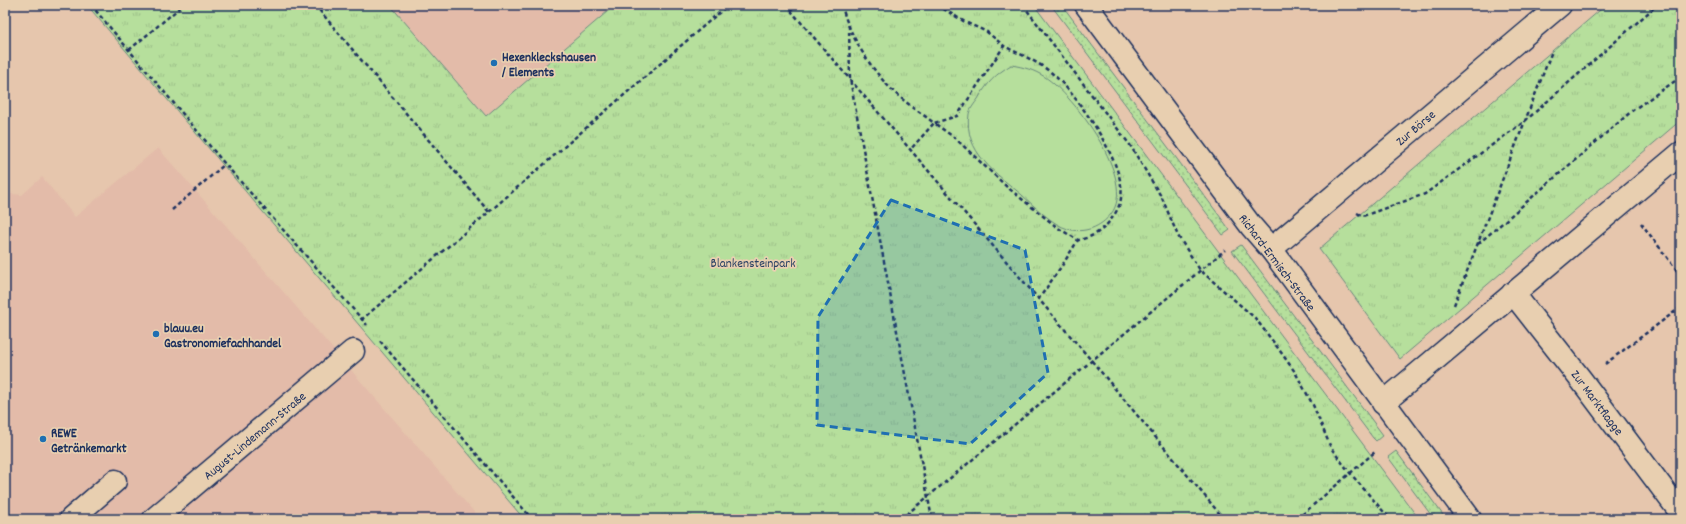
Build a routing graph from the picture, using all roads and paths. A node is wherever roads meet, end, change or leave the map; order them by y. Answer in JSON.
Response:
{"nodes":[{"id":1,"x":91,"y":5,"type":"edge"},
{"id":2,"x":182,"y":5,"type":"edge"},
{"id":3,"x":315,"y":5,"type":"edge"},
{"id":4,"x":728,"y":5,"type":"edge"},
{"id":5,"x":786,"y":5,"type":"edge"},
{"id":6,"x":799,"y":5,"type":"edge"},
{"id":7,"x":842,"y":5,"type":"edge"},
{"id":8,"x":937,"y":5,"type":"edge"},
{"id":9,"x":1023,"y":5,"type":"edge"},
{"id":10,"x":1086,"y":5,"type":"edge"},
{"id":11,"x":1560,"y":5,"type":"edge"},
{"id":12,"x":1657,"y":5,"type":"edge"},
{"id":13,"x":791,"y":10,"type":"junction"},
{"id":14,"x":849,"y":25,"type":"junction"},
{"id":15,"x":1004,"y":46,"type":"junction"},
{"id":16,"x":1554,"y":47,"type":"dead end"},
{"id":17,"x":129,"y":50,"type":"junction"},
{"id":18,"x":1681,"y":77,"type":"edge"},
{"id":19,"x":850,"y":79,"type":"junction"},
{"id":20,"x":1525,"y":121,"type":"junction"},
{"id":21,"x":934,"y":123,"type":"junction"},
{"id":22,"x":910,"y":150,"type":"junction"},
{"id":23,"x":1681,"y":153,"type":"edge"},
{"id":24,"x":225,"y":164,"type":"junction"},
{"id":25,"x":1624,"y":201,"type":"junction"},
{"id":26,"x":172,"y":210,"type":"dead end"},
{"id":27,"x":1352,"y":211,"type":"dead end"},
{"id":28,"x":489,"y":212,"type":"junction"},
{"id":29,"x":1078,"y":240,"type":"junction"},
{"id":30,"x":1478,"y":244,"type":"junction"},
{"id":31,"x":1271,"y":249,"type":"junction"},
{"id":32,"x":1225,"y":250,"type":"dead end"},
{"id":33,"x":1200,"y":270,"type":"junction"},
{"id":34,"x":1681,"y":276,"type":"edge"},
{"id":35,"x":1513,"y":293,"type":"junction"},
{"id":36,"x":1038,"y":300,"type":"junction"},
{"id":37,"x":1681,"y":307,"type":"edge"},
{"id":38,"x":1453,"y":308,"type":"dead end"},
{"id":39,"x":361,"y":319,"type":"junction"},
{"id":40,"x":372,"y":331,"type":"dead end"},
{"id":41,"x":377,"y":337,"type":"dead end"},
{"id":42,"x":353,"y":351,"type":"dead end"},
{"id":43,"x":1091,"y":360,"type":"junction"},
{"id":44,"x":1582,"y":381,"type":"junction"},
{"id":45,"x":1383,"y":403,"type":"junction"},
{"id":46,"x":1376,"y":451,"type":"dead end"},
{"id":47,"x":1350,"y":473,"type":"junction"},
{"id":48,"x":115,"y":481,"type":"dead end"},
{"id":49,"x":928,"y":496,"type":"junction"},
{"id":50,"x":1681,"y":513,"type":"edge"},
{"id":51,"x":71,"y":519,"type":"edge"},
{"id":52,"x":154,"y":519,"type":"edge"},
{"id":53,"x":532,"y":519,"type":"edge"},
{"id":54,"x":901,"y":519,"type":"edge"},
{"id":55,"x":932,"y":519,"type":"edge"},
{"id":56,"x":1224,"y":519,"type":"edge"},
{"id":57,"x":1297,"y":519,"type":"edge"},
{"id":58,"x":1390,"y":519,"type":"edge"},
{"id":59,"x":1470,"y":519,"type":"edge"}],
"edges":[{"from":1,"to":17,"type":"path"},
{"from":2,"to":17,"type":"path"},
{"from":3,"to":28,"type":"path"},
{"from":4,"to":28,"type":"path"},
{"from":5,"to":13,"type":"path"},
{"from":6,"to":13,"type":"path"},
{"from":7,"to":14,"type":"path"},
{"from":8,"to":15,"type":"path"},
{"from":9,"to":33,"type":"path"},
{"from":10,"to":31,"type":"street","name":"Richard-Ermisch-Straße"},
{"from":11,"to":31,"type":"street","name":"Zur Börse"},
{"from":12,"to":20,"type":"path"},
{"from":13,"to":19,"type":"path"},
{"from":14,"to":19,"type":"path"},
{"from":14,"to":21,"type":"path"},
{"from":15,"to":21,"type":"path"},
{"from":15,"to":29,"type":"path"},
{"from":16,"to":20,"type":"path"},
{"from":17,"to":24,"type":"path"},
{"from":18,"to":30,"type":"path"},
{"from":19,"to":22,"type":"path"},
{"from":19,"to":49,"type":"path"},
{"from":20,"to":27,"type":"path"},
{"from":20,"to":30,"type":"path"},
{"from":21,"to":22,"type":"path"},
{"from":21,"to":29,"type":"path"},
{"from":22,"to":36,"type":"path"},
{"from":23,"to":25,"type":"street"},
{"from":24,"to":26,"type":"path"},
{"from":24,"to":39,"type":"path"},
{"from":25,"to":34,"type":"path"},
{"from":25,"to":35,"type":"street"},
{"from":28,"to":39,"type":"path"},
{"from":29,"to":36,"type":"path"},
{"from":30,"to":38,"type":"path"},
{"from":31,"to":45,"type":"street","name":"Richard-Ermisch-Straße"},
{"from":32,"to":33,"type":"path"},
{"from":33,"to":43,"type":"path"},
{"from":33,"to":47,"type":"path"},
{"from":35,"to":44,"type":"street","name":"Zur Marktflagge"},
{"from":35,"to":45,"type":"street"},
{"from":36,"to":43,"type":"path"},
{"from":37,"to":44,"type":"path"},
{"from":39,"to":40,"type":"path"},
{"from":41,"to":53,"type":"path"},
{"from":42,"to":52,"type":"street","name":"August-Lindemann-Straße"},
{"from":43,"to":49,"type":"path"},
{"from":43,"to":56,"type":"path"},
{"from":44,"to":50,"type":"street","name":"Zur Marktflagge"},
{"from":45,"to":59,"type":"street","name":"Richard-Ermisch-Straße"},
{"from":46,"to":47,"type":"path"},
{"from":47,"to":57,"type":"path"},
{"from":47,"to":58,"type":"path"},
{"from":48,"to":51,"type":"street"},
{"from":49,"to":54,"type":"path"},
{"from":49,"to":55,"type":"path"}]}
